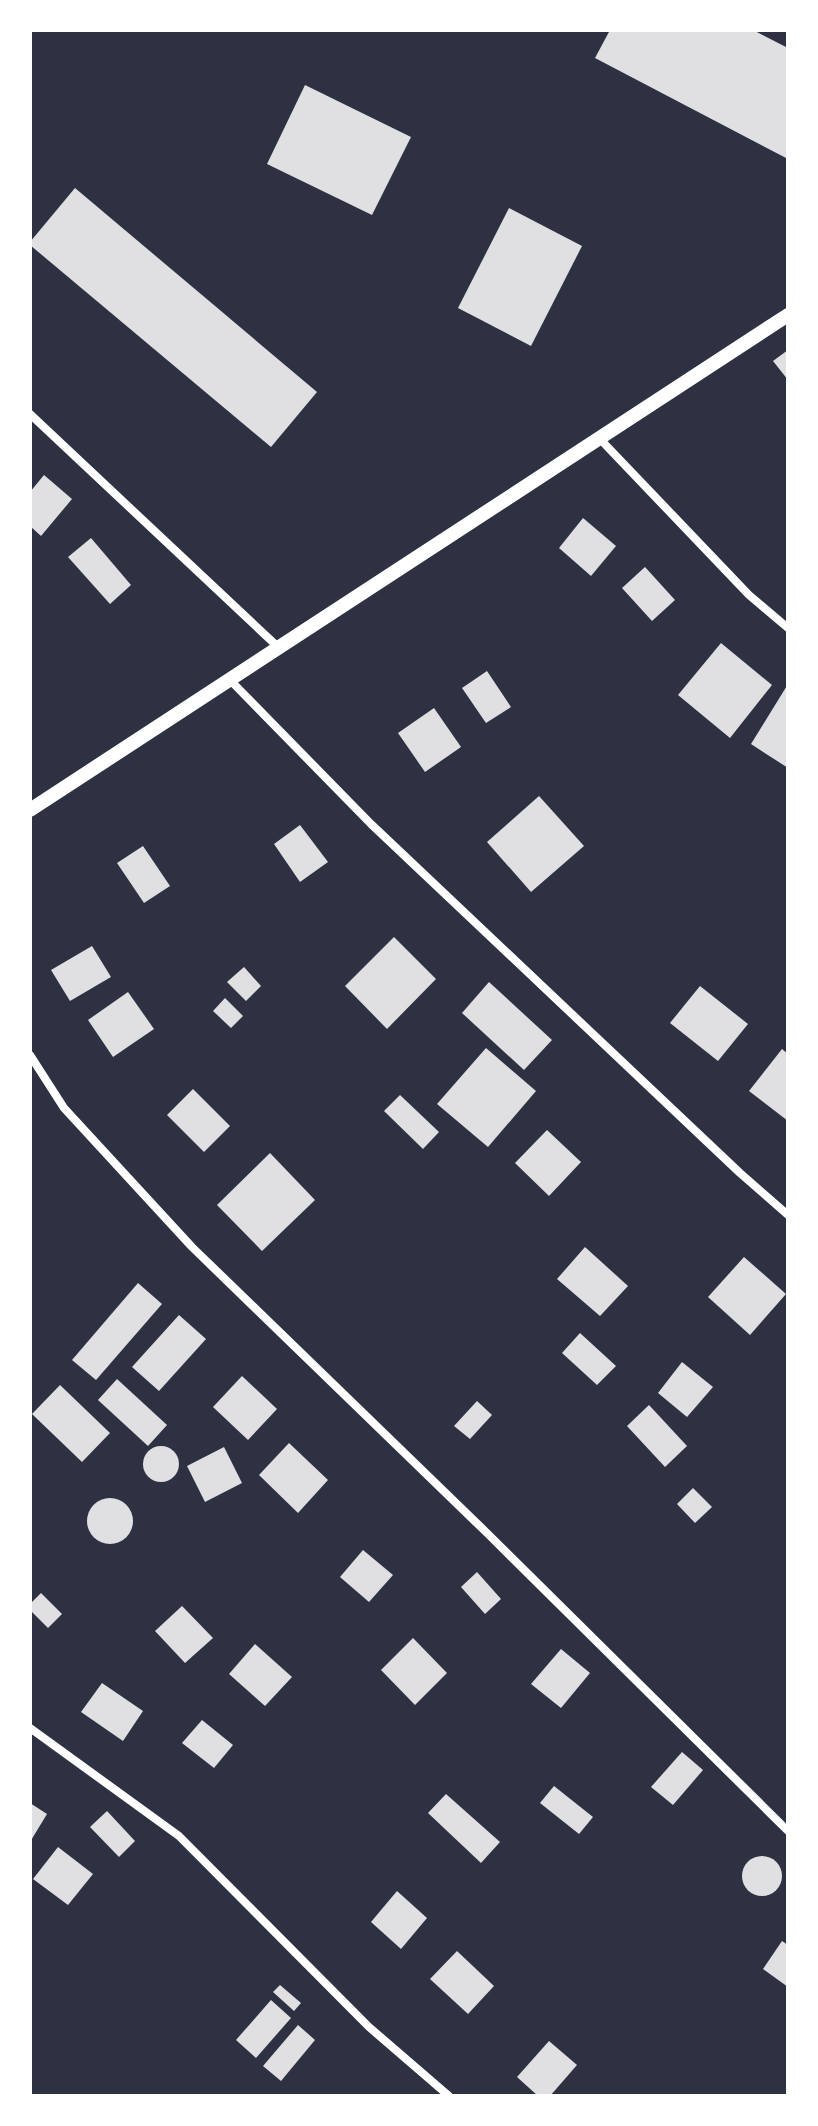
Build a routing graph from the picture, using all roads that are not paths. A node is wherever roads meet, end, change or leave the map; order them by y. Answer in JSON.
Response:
{"nodes":[{"id":1,"x":788,"y":315,"type":"edge"},
{"id":2,"x":30,"y":414,"type":"edge"},
{"id":3,"x":599,"y":438,"type":"junction"},
{"id":4,"x":788,"y":628,"type":"edge"},
{"id":5,"x":278,"y":647,"type":"junction"},
{"id":6,"x":229,"y":679,"type":"junction"},
{"id":7,"x":30,"y":810,"type":"edge"},
{"id":8,"x":30,"y":1055,"type":"edge"},
{"id":9,"x":788,"y":1215,"type":"edge"},
{"id":10,"x":30,"y":1728,"type":"edge"},
{"id":11,"x":788,"y":1831,"type":"edge"},
{"id":12,"x":449,"y":2096,"type":"edge"}],
"edges":[{"from":1,"to":3,"type":"street"},
{"from":2,"to":5,"type":"street"},
{"from":3,"to":4,"type":"street"},
{"from":3,"to":5,"type":"street"},
{"from":5,"to":6,"type":"street"},
{"from":6,"to":7,"type":"street"},
{"from":6,"to":9,"type":"street"},
{"from":8,"to":11,"type":"street"},
{"from":10,"to":12,"type":"street"}]}
